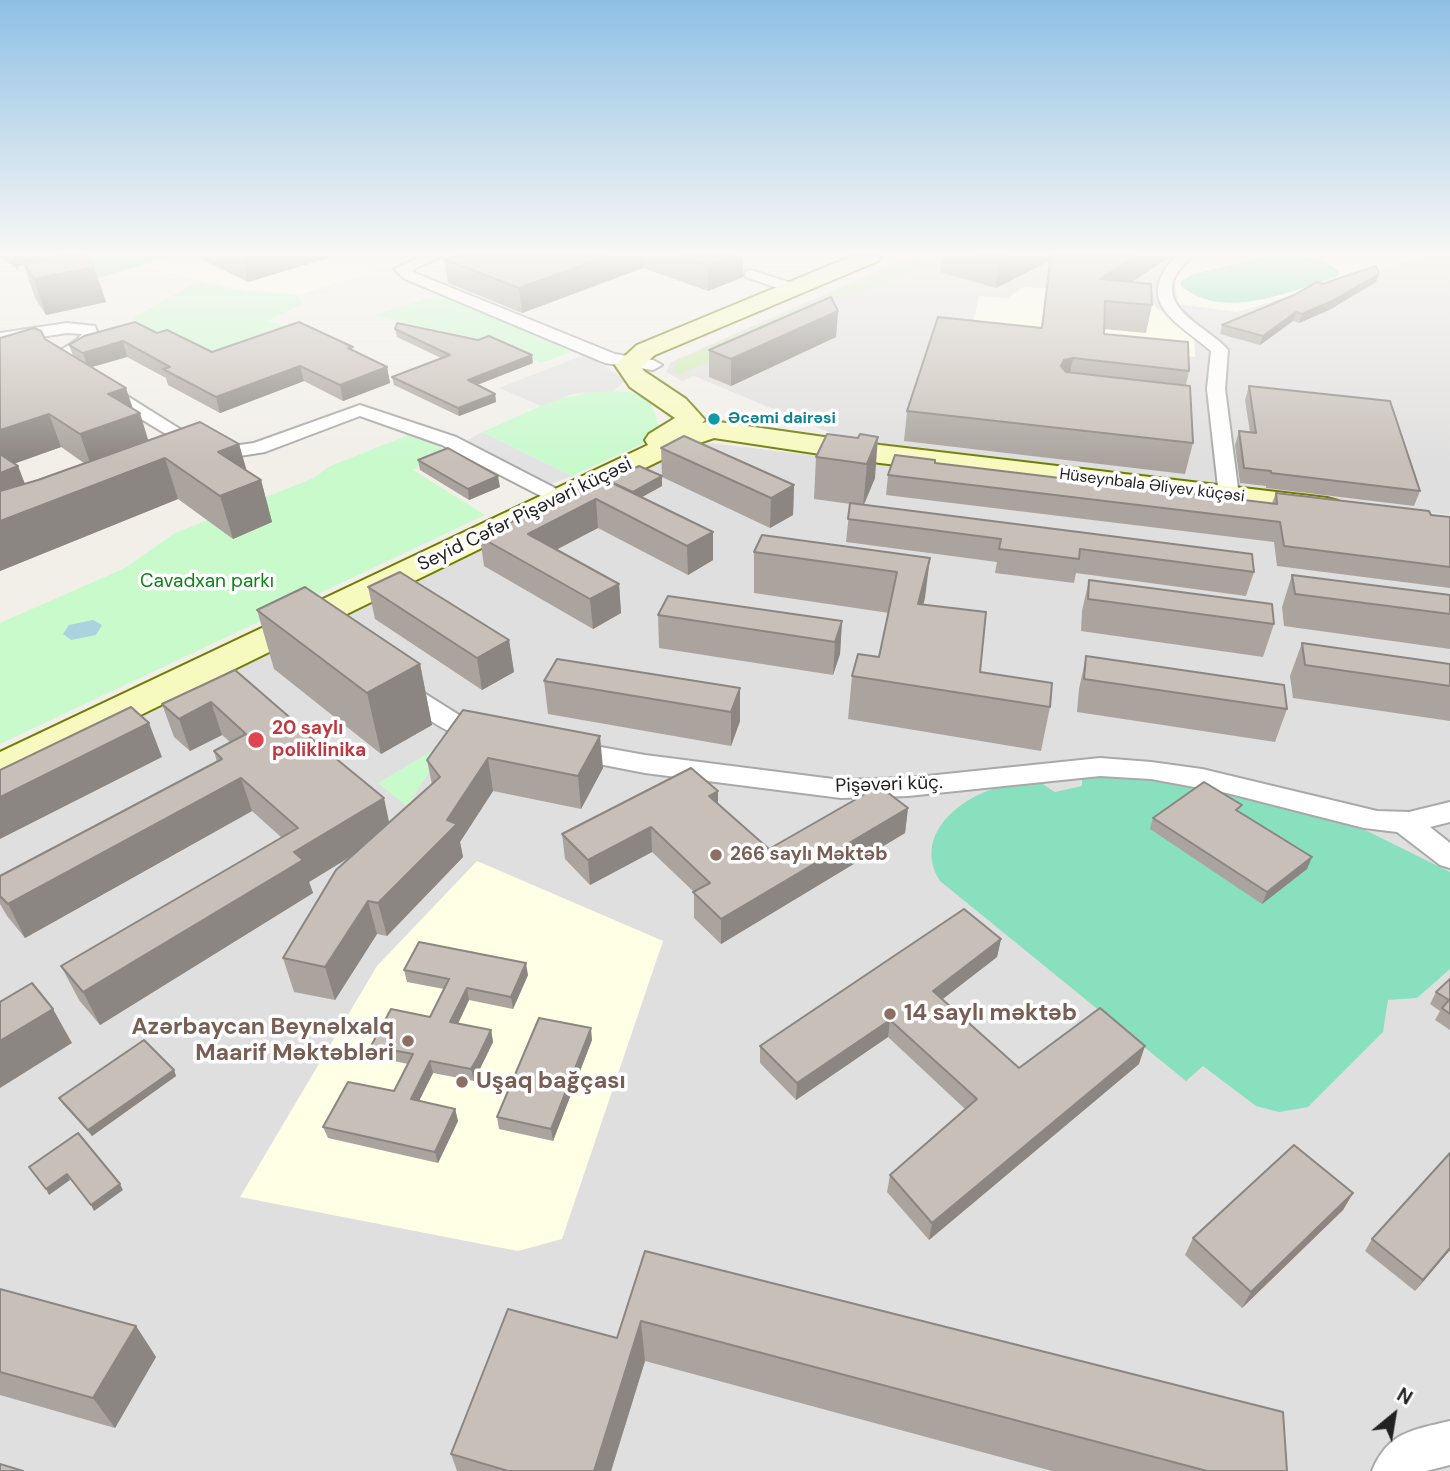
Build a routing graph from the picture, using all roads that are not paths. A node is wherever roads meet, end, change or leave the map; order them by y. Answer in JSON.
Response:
{"nodes":[{"id":1,"x":527,"y":325,"type":"edge"},
{"id":2,"x":706,"y":325,"type":"edge"},
{"id":3,"x":737,"y":325,"type":"edge"},
{"id":4,"x":1189,"y":325,"type":"edge"},
{"id":5,"x":0,"y":338,"type":"edge"},
{"id":6,"x":641,"y":363,"type":"junction"},
{"id":7,"x":711,"y":421,"type":"junction"},
{"id":8,"x":235,"y":450,"type":"joint"},
{"id":9,"x":210,"y":454,"type":"junction"},
{"id":10,"x":184,"y":463,"type":"edge"},
{"id":11,"x":548,"y":492,"type":"junction"},
{"id":12,"x":1229,"y":496,"type":"junction"},
{"id":13,"x":1357,"y":510,"type":"edge"},
{"id":14,"x":308,"y":623,"type":"junction"},
{"id":15,"x":380,"y":674,"type":"edge"},
{"id":16,"x":0,"y":751,"type":"edge"},
{"id":17,"x":0,"y":768,"type":"edge"},
{"id":18,"x":1450,"y":812,"type":"edge"},
{"id":19,"x":1405,"y":822,"type":"junction"},
{"id":20,"x":1450,"y":858,"type":"edge"},
{"id":21,"x":1450,"y":1443,"type":"edge"},
{"id":22,"x":1394,"y":1471,"type":"edge"}],
"edges":[{"from":1,"to":6,"type":"street"},
{"from":2,"to":6,"type":"street"},
{"from":3,"to":6,"type":"street"},
{"from":4,"to":12,"type":"street"},
{"from":5,"to":9,"type":"street"},
{"from":6,"to":7,"type":"street"},
{"from":6,"to":7,"type":"street"},
{"from":7,"to":11,"type":"street","name":"Seyid Cəfər Pişəvəri küçəsi"},
{"from":7,"to":12,"type":"street","name":"Hüseynbala Əliyev küçəsi"},
{"from":7,"to":14,"type":"street","name":"Seyid Cəfər Pişəvəri küçəsi"},
{"from":8,"to":9,"type":"street"},
{"from":8,"to":11,"type":"street"},
{"from":9,"to":10,"type":"street"},
{"from":11,"to":14,"type":"street","name":"Seyid Cəfər Pişəvəri küçəsi"},
{"from":12,"to":13,"type":"street","name":"Hüseynbala Əliyev küçəsi"},
{"from":14,"to":16,"type":"street","name":"Seyid Cəfər Pişəvəri küçəsi"},
{"from":14,"to":17,"type":"street","name":"Seyid Cəfər Pişəvəri küçəsi"},
{"from":15,"to":19,"type":"street","name":"Pişəvəri küç."},
{"from":18,"to":19,"type":"street"},
{"from":19,"to":20,"type":"street"},
{"from":21,"to":22,"type":"street"}]}
